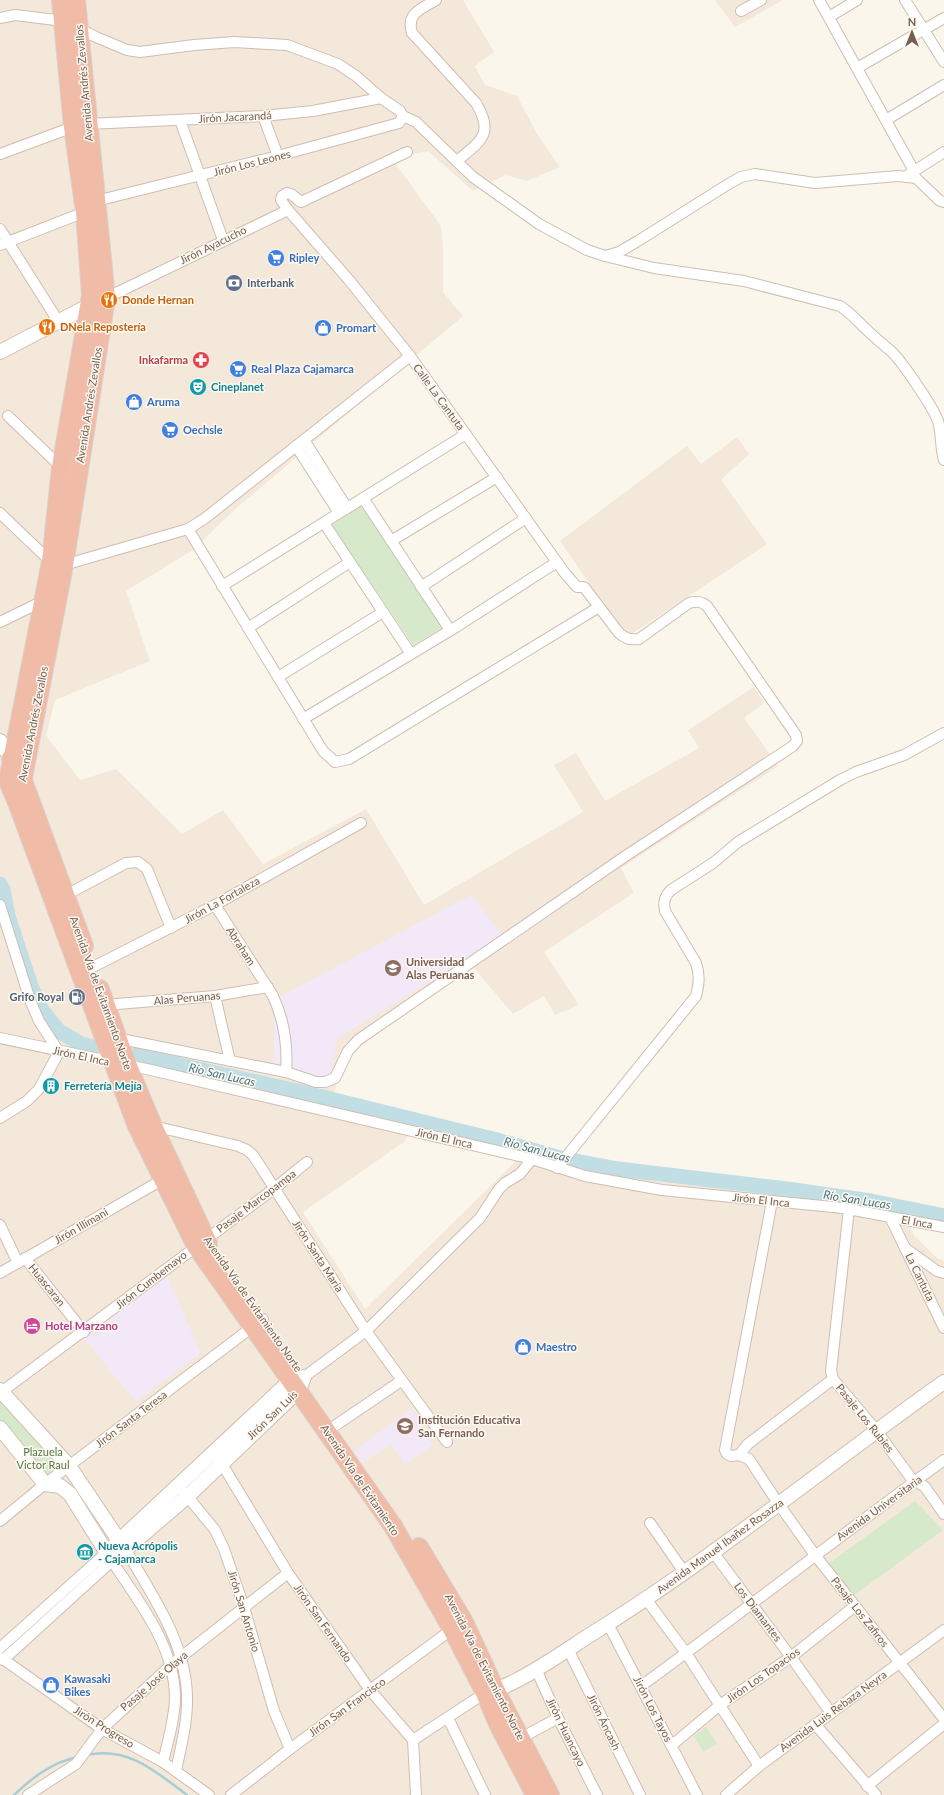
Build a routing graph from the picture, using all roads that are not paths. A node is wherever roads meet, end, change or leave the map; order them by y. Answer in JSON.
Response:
{"nodes":[{"id":1,"x":61,"y":0,"type":"edge"},
{"id":2,"x":76,"y":0,"type":"edge"},
{"id":3,"x":436,"y":0,"type":"edge"},
{"id":4,"x":761,"y":0,"type":"edge"},
{"id":5,"x":819,"y":0,"type":"edge"},
{"id":6,"x":857,"y":0,"type":"edge"},
{"id":7,"x":905,"y":0,"type":"edge"},
{"id":8,"x":740,"y":11,"type":"dead end"},
{"id":9,"x":829,"y":17,"type":"junction"},
{"id":10,"x":0,"y":18,"type":"edge"},
{"id":11,"x":944,"y":18,"type":"edge"},
{"id":12,"x":71,"y":24,"type":"junction"},
{"id":13,"x":923,"y":29,"type":"junction"},
{"id":14,"x":944,"y":62,"type":"edge"},
{"id":15,"x":857,"y":68,"type":"junction"},
{"id":16,"x":944,"y":85,"type":"edge"},
{"id":17,"x":381,"y":98,"type":"junction"},
{"id":18,"x":263,"y":116,"type":"junction"},
{"id":19,"x":403,"y":116,"type":"junction"},
{"id":20,"x":180,"y":120,"type":"junction"},
{"id":21,"x":886,"y":120,"type":"junction"},
{"id":22,"x":80,"y":126,"type":"junction"},
{"id":23,"x":407,"y":152,"type":"dead end"},
{"id":24,"x":944,"y":152,"type":"edge"},
{"id":25,"x":0,"y":154,"type":"edge"},
{"id":26,"x":278,"y":156,"type":"junction"},
{"id":27,"x":457,"y":161,"type":"junction"},
{"id":28,"x":914,"y":171,"type":"junction"},
{"id":29,"x":200,"y":176,"type":"junction"},
{"id":30,"x":905,"y":177,"type":"junction"},
{"id":31,"x":944,"y":202,"type":"edge"},
{"id":32,"x":90,"y":206,"type":"junction"},
{"id":33,"x":288,"y":210,"type":"junction"},
{"id":34,"x":0,"y":229,"type":"edge"},
{"id":35,"x":223,"y":240,"type":"junction"},
{"id":36,"x":4,"y":243,"type":"edge"},
{"id":37,"x":605,"y":256,"type":"junction"},
{"id":38,"x":98,"y":301,"type":"junction"},
{"id":39,"x":58,"y":321,"type":"junction"},
{"id":40,"x":1,"y":349,"type":"edge"},
{"id":41,"x":410,"y":356,"type":"junction"},
{"id":42,"x":8,"y":416,"type":"dead end"},
{"id":43,"x":466,"y":434,"type":"junction"},
{"id":44,"x":300,"y":443,"type":"junction"},
{"id":45,"x":944,"y":460,"type":"edge"},
{"id":46,"x":62,"y":467,"type":"junction"},
{"id":47,"x":497,"y":477,"type":"junction"},
{"id":48,"x":363,"y":498,"type":"junction"},
{"id":49,"x":343,"y":511,"type":"junction"},
{"id":50,"x":0,"y":513,"type":"edge"},
{"id":51,"x":526,"y":518,"type":"junction"},
{"id":52,"x":324,"y":523,"type":"junction"},
{"id":53,"x":188,"y":529,"type":"junction"},
{"id":54,"x":391,"y":541,"type":"junction"},
{"id":55,"x":350,"y":562,"type":"junction"},
{"id":56,"x":557,"y":562,"type":"junction"},
{"id":57,"x":58,"y":564,"type":"junction"},
{"id":58,"x":222,"y":586,"type":"junction"},
{"id":59,"x":421,"y":587,"type":"junction"},
{"id":60,"x":43,"y":601,"type":"junction"},
{"id":61,"x":599,"y":607,"type":"junction"},
{"id":62,"x":383,"y":612,"type":"junction"},
{"id":63,"x":1,"y":620,"type":"edge"},
{"id":64,"x":248,"y":628,"type":"junction"},
{"id":65,"x":450,"y":630,"type":"junction"},
{"id":66,"x":411,"y":654,"type":"junction"},
{"id":67,"x":278,"y":677,"type":"junction"},
{"id":68,"x":303,"y":719,"type":"junction"},
{"id":69,"x":944,"y":734,"type":"edge"},
{"id":70,"x":0,"y":741,"type":"edge"},
{"id":71,"x":10,"y":771,"type":"edge"},
{"id":72,"x":18,"y":806,"type":"joint"},
{"id":73,"x":361,"y":823,"type":"dead end"},
{"id":74,"x":66,"y":895,"type":"junction"},
{"id":75,"x":0,"y":905,"type":"edge"},
{"id":76,"x":215,"y":905,"type":"junction"},
{"id":77,"x":171,"y":928,"type":"junction"},
{"id":78,"x":86,"y":970,"type":"junction"},
{"id":79,"x":268,"y":987,"type":"junction"},
{"id":80,"x":215,"y":996,"type":"junction"},
{"id":81,"x":105,"y":1005,"type":"junction"},
{"id":82,"x":0,"y":1038,"type":"edge"},
{"id":83,"x":115,"y":1050,"type":"junction"},
{"id":84,"x":59,"y":1052,"type":"junction"},
{"id":85,"x":230,"y":1060,"type":"junction"},
{"id":86,"x":286,"y":1072,"type":"junction"},
{"id":87,"x":0,"y":1118,"type":"edge"},
{"id":88,"x":153,"y":1126,"type":"junction"},
{"id":89,"x":532,"y":1159,"type":"junction"},
{"id":90,"x":306,"y":1162,"type":"dead end"},
{"id":91,"x":559,"y":1166,"type":"junction"},
{"id":92,"x":162,"y":1180,"type":"junction"},
{"id":93,"x":275,"y":1188,"type":"junction"},
{"id":94,"x":772,"y":1201,"type":"junction"},
{"id":95,"x":849,"y":1209,"type":"junction"},
{"id":96,"x":890,"y":1217,"type":"junction"},
{"id":97,"x":0,"y":1225,"type":"edge"},
{"id":98,"x":944,"y":1227,"type":"edge"},
{"id":99,"x":200,"y":1243,"type":"junction"},
{"id":100,"x":905,"y":1248,"type":"junction"},
{"id":101,"x":22,"y":1260,"type":"junction"},
{"id":102,"x":940,"y":1272,"type":"edge"},
{"id":103,"x":0,"y":1273,"type":"edge"},
{"id":104,"x":923,"y":1283,"type":"junction"},
{"id":105,"x":258,"y":1323,"type":"junction"},
{"id":106,"x":944,"y":1328,"type":"edge"},
{"id":107,"x":366,"y":1331,"type":"junction"},
{"id":108,"x":84,"y":1332,"type":"junction"},
{"id":109,"x":833,"y":1379,"type":"junction"},
{"id":110,"x":401,"y":1381,"type":"junction"},
{"id":111,"x":298,"y":1382,"type":"junction"},
{"id":112,"x":944,"y":1382,"type":"edge"},
{"id":113,"x":1,"y":1392,"type":"edge"},
{"id":114,"x":336,"y":1425,"type":"junction"},
{"id":115,"x":0,"y":1428,"type":"edge"},
{"id":116,"x":876,"y":1430,"type":"junction"},
{"id":117,"x":447,"y":1442,"type":"dead end"},
{"id":118,"x":739,"y":1455,"type":"junction"},
{"id":119,"x":218,"y":1458,"type":"junction"},
{"id":120,"x":944,"y":1460,"type":"edge"},
{"id":121,"x":69,"y":1466,"type":"junction"},
{"id":122,"x":916,"y":1481,"type":"junction"},
{"id":123,"x":45,"y":1484,"type":"junction"},
{"id":124,"x":178,"y":1485,"type":"junction"},
{"id":125,"x":188,"y":1496,"type":"junction"},
{"id":126,"x":380,"y":1496,"type":"junction"},
{"id":127,"x":778,"y":1503,"type":"junction"},
{"id":128,"x":944,"y":1514,"type":"edge"},
{"id":129,"x":0,"y":1521,"type":"edge"},
{"id":130,"x":650,"y":1524,"type":"dead end"},
{"id":131,"x":123,"y":1545,"type":"junction"},
{"id":132,"x":713,"y":1552,"type":"junction"},
{"id":133,"x":815,"y":1555,"type":"junction"},
{"id":134,"x":109,"y":1557,"type":"junction"},
{"id":135,"x":684,"y":1572,"type":"junction"},
{"id":136,"x":288,"y":1573,"type":"junction"},
{"id":137,"x":646,"y":1599,"type":"junction"},
{"id":138,"x":753,"y":1604,"type":"junction"},
{"id":139,"x":855,"y":1606,"type":"junction"},
{"id":140,"x":244,"y":1607,"type":"junction"},
{"id":141,"x":608,"y":1624,"type":"junction"},
{"id":142,"x":458,"y":1626,"type":"junction"},
{"id":143,"x":944,"y":1630,"type":"edge"},
{"id":144,"x":0,"y":1648,"type":"edge"},
{"id":145,"x":568,"y":1649,"type":"junction"},
{"id":146,"x":686,"y":1653,"type":"junction"},
{"id":147,"x":181,"y":1657,"type":"junction"},
{"id":148,"x":791,"y":1657,"type":"junction"},
{"id":149,"x":2,"y":1659,"type":"edge"},
{"id":150,"x":899,"y":1662,"type":"junction"},
{"id":151,"x":171,"y":1665,"type":"junction"},
{"id":152,"x":536,"y":1669,"type":"junction"},
{"id":153,"x":641,"y":1686,"type":"junction"},
{"id":154,"x":370,"y":1690,"type":"junction"},
{"id":155,"x":491,"y":1692,"type":"junction"},
{"id":156,"x":720,"y":1705,"type":"junction"},
{"id":157,"x":830,"y":1713,"type":"junction"},
{"id":158,"x":448,"y":1718,"type":"junction"},
{"id":159,"x":558,"y":1718,"type":"junction"},
{"id":160,"x":944,"y":1719,"type":"edge"},
{"id":161,"x":815,"y":1724,"type":"junction"},
{"id":162,"x":944,"y":1724,"type":"edge"},
{"id":163,"x":102,"y":1728,"type":"junction"},
{"id":164,"x":521,"y":1738,"type":"junction"},
{"id":165,"x":413,"y":1740,"type":"junction"},
{"id":166,"x":672,"y":1745,"type":"junction"},
{"id":167,"x":290,"y":1749,"type":"junction"},
{"id":168,"x":163,"y":1762,"type":"junction"},
{"id":169,"x":759,"y":1766,"type":"junction"},
{"id":170,"x":176,"y":1770,"type":"junction"},
{"id":171,"x":867,"y":1786,"type":"junction"},
{"id":172,"x":28,"y":1795,"type":"edge"},
{"id":173,"x":209,"y":1795,"type":"edge"},
{"id":174,"x":231,"y":1795,"type":"edge"},
{"id":175,"x":416,"y":1795,"type":"edge"},
{"id":176,"x":485,"y":1795,"type":"edge"},
{"id":177,"x":535,"y":1795,"type":"edge"},
{"id":178,"x":550,"y":1795,"type":"edge"},
{"id":179,"x":597,"y":1795,"type":"edge"},
{"id":180,"x":640,"y":1795,"type":"edge"},
{"id":181,"x":696,"y":1795,"type":"edge"},
{"id":182,"x":726,"y":1795,"type":"edge"},
{"id":183,"x":876,"y":1795,"type":"edge"}],
"edges":[{"from":1,"to":12,"type":"highway","name":"Avenida Andrés Zevallos"},
{"from":2,"to":12,"type":"highway","name":"Avenida Andrés Zevallos"},
{"from":3,"to":27,"type":"street"},
{"from":4,"to":8,"type":"street"},
{"from":5,"to":9,"type":"street"},
{"from":6,"to":9,"type":"street"},
{"from":7,"to":13,"type":"street"},
{"from":9,"to":15,"type":"street"},
{"from":10,"to":12,"type":"street"},
{"from":11,"to":13,"type":"street"},
{"from":12,"to":17,"type":"street"},
{"from":12,"to":22,"type":"highway","name":"Avenida Andrés Zevallos"},
{"from":13,"to":14,"type":"street"},
{"from":13,"to":15,"type":"street"},
{"from":15,"to":21,"type":"street"},
{"from":16,"to":21,"type":"street"},
{"from":17,"to":18,"type":"street","name":"Jirón Jacarandá"},
{"from":17,"to":19,"type":"street"},
{"from":18,"to":20,"type":"street","name":"Jirón Jacarandá"},
{"from":18,"to":26,"type":"street"},
{"from":19,"to":26,"type":"street","name":"Jirón Los Leones"},
{"from":19,"to":27,"type":"street"},
{"from":20,"to":22,"type":"street","name":"Jirón Jacarandá"},
{"from":20,"to":29,"type":"street"},
{"from":21,"to":28,"type":"street"},
{"from":22,"to":25,"type":"street","name":"Jirón Jacarandá"},
{"from":22,"to":32,"type":"highway","name":"Avenida Andrés Zevallos"},
{"from":23,"to":33,"type":"street"},
{"from":24,"to":28,"type":"street"},
{"from":26,"to":29,"type":"street","name":"Jirón Los Leones"},
{"from":27,"to":37,"type":"street"},
{"from":28,"to":30,"type":"street"},
{"from":29,"to":32,"type":"street","name":"Jirón Los Leones"},
{"from":29,"to":35,"type":"street"},
{"from":30,"to":31,"type":"street"},
{"from":30,"to":37,"type":"street"},
{"from":32,"to":36,"type":"street","name":"Jirón Los Leones"},
{"from":32,"to":38,"type":"highway","name":"Avenida Andrés Zevallos"},
{"from":33,"to":35,"type":"street","name":"Jirón Ayacucho"},
{"from":33,"to":41,"type":"street","name":"Calle La Cantuta"},
{"from":34,"to":36,"type":"street"},
{"from":35,"to":38,"type":"street","name":"Jirón Ayacucho"},
{"from":36,"to":39,"type":"street"},
{"from":37,"to":45,"type":"street"},
{"from":38,"to":39,"type":"street","name":"Jirón Ayacucho"},
{"from":38,"to":46,"type":"highway","name":"Avenida Andrés Zevallos"},
{"from":38,"to":57,"type":"highway","name":"Avenida Andrés Zevallos"},
{"from":39,"to":40,"type":"street","name":"Jirón Ayacucho"},
{"from":41,"to":43,"type":"street","name":"Calle La Cantuta"},
{"from":41,"to":44,"type":"street"},
{"from":42,"to":46,"type":"street"},
{"from":43,"to":47,"type":"street","name":"Calle La Cantuta"},
{"from":43,"to":48,"type":"street"},
{"from":44,"to":49,"type":"street"},
{"from":44,"to":53,"type":"street"},
{"from":46,"to":57,"type":"highway","name":"Avenida Andrés Zevallos"},
{"from":47,"to":51,"type":"street","name":"Calle La Cantuta"},
{"from":47,"to":54,"type":"street"},
{"from":48,"to":49,"type":"street"},
{"from":48,"to":54,"type":"street"},
{"from":49,"to":52,"type":"street"},
{"from":50,"to":57,"type":"street"},
{"from":51,"to":56,"type":"street","name":"Calle La Cantuta"},
{"from":51,"to":59,"type":"street"},
{"from":52,"to":55,"type":"street"},
{"from":52,"to":58,"type":"street"},
{"from":53,"to":57,"type":"street"},
{"from":53,"to":58,"type":"street"},
{"from":54,"to":59,"type":"street"},
{"from":55,"to":62,"type":"street"},
{"from":55,"to":64,"type":"street"},
{"from":56,"to":61,"type":"street","name":"Calle La Cantuta"},
{"from":56,"to":65,"type":"street"},
{"from":57,"to":60,"type":"highway","name":"Avenida Andrés Zevallos"},
{"from":57,"to":71,"type":"highway","name":"Avenida Andrés Zevallos"},
{"from":58,"to":64,"type":"street"},
{"from":59,"to":65,"type":"street"},
{"from":60,"to":63,"type":"street"},
{"from":60,"to":71,"type":"highway","name":"Avenida Andrés Zevallos"},
{"from":61,"to":68,"type":"street"},
{"from":61,"to":86,"type":"street"},
{"from":62,"to":66,"type":"street"},
{"from":62,"to":67,"type":"street"},
{"from":64,"to":67,"type":"street"},
{"from":65,"to":66,"type":"street"},
{"from":66,"to":68,"type":"street"},
{"from":67,"to":68,"type":"street"},
{"from":69,"to":91,"type":"street"},
{"from":70,"to":71,"type":"street"},
{"from":71,"to":72,"type":"highway","name":"Avenida Andrés Zevallos"},
{"from":71,"to":74,"type":"highway","name":"Avenida Vía de Evitamiento Norte"},
{"from":72,"to":78,"type":"highway","name":"Avenida Vía de Evitamiento Norte"},
{"from":73,"to":76,"type":"street","name":"Jirón La Fortaleza"},
{"from":74,"to":77,"type":"street"},
{"from":74,"to":78,"type":"highway","name":"Avenida Vía de Evitamiento Norte"},
{"from":75,"to":84,"type":"street"},
{"from":76,"to":77,"type":"street","name":"Jirón La Fortaleza"},
{"from":76,"to":79,"type":"street","name":"Abraham"},
{"from":77,"to":78,"type":"street","name":"Jirón La Fortaleza"},
{"from":78,"to":81,"type":"highway","name":"Avenida Vía de Evitamiento Norte"},
{"from":78,"to":83,"type":"highway","name":"Avenida Vía de Evitamiento Norte"},
{"from":79,"to":80,"type":"street","name":"Alas Peruanas"},
{"from":79,"to":86,"type":"street","name":"Abraham"},
{"from":80,"to":81,"type":"street","name":"Alas Peruanas"},
{"from":80,"to":85,"type":"street"},
{"from":81,"to":83,"type":"highway","name":"Avenida Vía de Evitamiento Norte"},
{"from":82,"to":84,"type":"street","name":"Jirón El Inca"},
{"from":83,"to":84,"type":"street","name":"Jirón El Inca"},
{"from":83,"to":85,"type":"street"},
{"from":83,"to":88,"type":"highway","name":"Avenida Vía de Evitamiento Norte"},
{"from":83,"to":89,"type":"street","name":"Jirón El Inca"},
{"from":83,"to":92,"type":"highway","name":"Avenida Vía de Evitamiento Norte"},
{"from":84,"to":87,"type":"street"},
{"from":85,"to":86,"type":"street"},
{"from":88,"to":93,"type":"street","name":"Jirón Santa María"},
{"from":88,"to":99,"type":"highway","name":"Avenida Vía de Evitamiento Norte"},
{"from":89,"to":91,"type":"street","name":"Jirón El Inca"},
{"from":89,"to":107,"type":"street"},
{"from":90,"to":93,"type":"street","name":"Pasaje Marcopampa"},
{"from":91,"to":94,"type":"street","name":"Jirón El Inca"},
{"from":92,"to":99,"type":"highway","name":"Avenida Vía de Evitamiento"},
{"from":92,"to":101,"type":"street","name":"Jirón Illimani"},
{"from":93,"to":99,"type":"street","name":"Pasaje Marcopampa"},
{"from":93,"to":107,"type":"street","name":"Jirón Santa María"},
{"from":94,"to":95,"type":"street","name":"Jirón El Inca"},
{"from":94,"to":118,"type":"street","name":"Pasaje Los Zafiros"},
{"from":95,"to":96,"type":"street","name":"Jirón El Inca"},
{"from":95,"to":109,"type":"street","name":"Pasaje Los Rubíes"},
{"from":96,"to":98,"type":"street","name":"El Inca"},
{"from":96,"to":100,"type":"street","name":"La Cantuta"},
{"from":97,"to":101,"type":"street","name":"Huascaran"},
{"from":99,"to":105,"type":"highway","name":"Avenida Vía de Evitamiento"},
{"from":99,"to":108,"type":"street","name":"Jirón Cumbemayo"},
{"from":100,"to":102,"type":"street"},
{"from":100,"to":104,"type":"street","name":"La Cantuta"},
{"from":101,"to":103,"type":"street","name":"Jirón Illimani"},
{"from":101,"to":108,"type":"street","name":"Huascaran"},
{"from":102,"to":104,"type":"street"},
{"from":104,"to":106,"type":"street","name":"La Cantuta"},
{"from":105,"to":111,"type":"highway","name":"Avenida Vía de Evitamiento"},
{"from":105,"to":121,"type":"street","name":"Jirón Santa Teresa"},
{"from":107,"to":110,"type":"street","name":"Jirón Santa María"},
{"from":107,"to":111,"type":"street"},
{"from":108,"to":113,"type":"street","name":"Jirón Cumbemayo"},
{"from":109,"to":116,"type":"street","name":"Pasaje Los Rubíes"},
{"from":109,"to":118,"type":"street"},
{"from":110,"to":114,"type":"street"},
{"from":110,"to":117,"type":"street","name":"Jirón Santa María"},
{"from":111,"to":114,"type":"highway","name":"Avenida Vía de Evitamiento Norte"},
{"from":111,"to":119,"type":"street","name":"Jirón San Luis"},
{"from":111,"to":126,"type":"highway","name":"Avenida Vía de Evitamiento"},
{"from":112,"to":116,"type":"street","name":"Avenida Manuel Ibañez Rosazza"},
{"from":113,"to":121,"type":"street"},
{"from":114,"to":126,"type":"highway","name":"Avenida Vía de Evitamiento Norte"},
{"from":115,"to":123,"type":"street"},
{"from":116,"to":122,"type":"street","name":"Pasaje Los Rubíes"},
{"from":116,"to":127,"type":"street","name":"Avenida Manuel Ibañez Rosazza"},
{"from":118,"to":127,"type":"street","name":"Pasaje Los Zafiros"},
{"from":119,"to":124,"type":"street","name":"Jirón San Luis"},
{"from":119,"to":125,"type":"street","name":"Jirón San Luis"},
{"from":119,"to":136,"type":"street","name":"Jirón San Fernando"},
{"from":120,"to":122,"type":"street","name":"Avenida Universitaria"},
{"from":121,"to":123,"type":"street","name":"Jirón Santa Teresa"},
{"from":121,"to":131,"type":"street"},
{"from":122,"to":128,"type":"street","name":"Pasaje Los Rubíes"},
{"from":122,"to":133,"type":"street","name":"Avenida Universitaria"},
{"from":123,"to":129,"type":"street","name":"Jirón Santa Teresa"},
{"from":123,"to":134,"type":"street"},
{"from":124,"to":125,"type":"street","name":"Jirón San Antonio"},
{"from":124,"to":131,"type":"street","name":"Jirón San Luis"},
{"from":125,"to":131,"type":"street","name":"Jirón San Luis"},
{"from":125,"to":140,"type":"street","name":"Jirón San Antonio"},
{"from":126,"to":142,"type":"highway","name":"Avenida Vía de Evitamiento Norte"},
{"from":127,"to":132,"type":"street","name":"Avenida Manuel Ibañez Rosazza"},
{"from":127,"to":133,"type":"street","name":"Pasaje Los Zafiros"},
{"from":130,"to":135,"type":"street"},
{"from":131,"to":134,"type":"street","name":"Jirón San Luis"},
{"from":131,"to":147,"type":"street"},
{"from":132,"to":135,"type":"street","name":"Avenida Manuel Ibañez Rosazza"},
{"from":132,"to":138,"type":"street","name":"Los Diamantes"},
{"from":133,"to":138,"type":"street","name":"Avenida Universitaria"},
{"from":133,"to":139,"type":"street","name":"Pasaje Los Zafiros"},
{"from":134,"to":144,"type":"street","name":"Jirón San Luis"},
{"from":134,"to":149,"type":"street","name":"Jirón San Luis"},
{"from":134,"to":151,"type":"street"},
{"from":135,"to":137,"type":"street","name":"Avenida Manuel Ibañez Rosazza"},
{"from":136,"to":140,"type":"street","name":"Pasaje José Olaya"},
{"from":136,"to":154,"type":"street","name":"Jirón San Fernando"},
{"from":137,"to":141,"type":"street","name":"Avenida Manuel Ibañez Rosazza"},
{"from":137,"to":146,"type":"street"},
{"from":138,"to":146,"type":"street","name":"Avenida Universitaria"},
{"from":138,"to":148,"type":"street","name":"Los Diamantes"},
{"from":139,"to":148,"type":"street","name":"Jirón Los Topacios"},
{"from":139,"to":150,"type":"street","name":"Pasaje Los Zafiros"},
{"from":140,"to":147,"type":"street","name":"Pasaje José Olaya"},
{"from":140,"to":167,"type":"street","name":"Jirón San Antonio"},
{"from":141,"to":145,"type":"street","name":"Avenida Manuel Ibañez Rosazza"},
{"from":141,"to":153,"type":"street","name":"Jirón Los Tayos"},
{"from":142,"to":154,"type":"street","name":"Jirón San Francisco"},
{"from":142,"to":155,"type":"highway","name":"Avenida Vía de Evitamiento Norte"},
{"from":143,"to":150,"type":"street","name":"Avenida Luis Rebaza Neyra"},
{"from":145,"to":152,"type":"street","name":"Avenida Manuel Ibañez Rosazza"},
{"from":145,"to":180,"type":"street","name":"Jirón Áncash"},
{"from":146,"to":153,"type":"street","name":"Avenida Universitaria"},
{"from":146,"to":156,"type":"street"},
{"from":147,"to":151,"type":"street","name":"Pasaje José Olaya"},
{"from":147,"to":170,"type":"street"},
{"from":148,"to":156,"type":"street","name":"Jirón Los Topacios"},
{"from":148,"to":157,"type":"street","name":"Los Diamantes"},
{"from":149,"to":163,"type":"street","name":"Jirón Progreso"},
{"from":150,"to":157,"type":"street","name":"Avenida Luis Rebaza Neyra"},
{"from":150,"to":160,"type":"street","name":"Pasaje Los Zafiros"},
{"from":151,"to":163,"type":"street","name":"Pasaje José Olaya"},
{"from":151,"to":168,"type":"street"},
{"from":152,"to":155,"type":"street","name":"Avenida Manuel Ibañez Rosazza"},
{"from":152,"to":159,"type":"street","name":"Jirón Huancayo"},
{"from":153,"to":166,"type":"street","name":"Jirón Los Tayos"},
{"from":154,"to":165,"type":"street","name":"Jirón San Fernando"},
{"from":154,"to":167,"type":"street","name":"Jirón San Francisco"},
{"from":155,"to":158,"type":"street"},
{"from":155,"to":164,"type":"highway","name":"Avenida Vía de Evitamiento Norte"},
{"from":155,"to":177,"type":"highway"},
{"from":156,"to":166,"type":"street","name":"Jirón Los Topacios"},
{"from":156,"to":169,"type":"street"},
{"from":157,"to":161,"type":"street","name":"Avenida Luis Rebaza Neyra"},
{"from":158,"to":165,"type":"street"},
{"from":158,"to":176,"type":"street"},
{"from":159,"to":164,"type":"street"},
{"from":159,"to":179,"type":"street","name":"Jirón Huancayo"},
{"from":161,"to":169,"type":"street","name":"Avenida Luis Rebaza Neyra"},
{"from":161,"to":171,"type":"street"},
{"from":162,"to":171,"type":"street"},
{"from":163,"to":168,"type":"street","name":"Jirón Progreso"},
{"from":163,"to":172,"type":"street","name":"Pasaje José Olaya"},
{"from":164,"to":178,"type":"highway","name":"Avenida Vía de Evitamiento Norte"},
{"from":165,"to":175,"type":"street"},
{"from":166,"to":181,"type":"street","name":"Jirón Los Tayos"},
{"from":167,"to":174,"type":"street","name":"Jirón San Francisco"},
{"from":168,"to":170,"type":"street","name":"Jirón Progreso"},
{"from":169,"to":182,"type":"street","name":"Avenida Luis Rebaza Neyra"},
{"from":170,"to":173,"type":"street","name":"Jirón Progreso"},
{"from":171,"to":183,"type":"street"}]}
